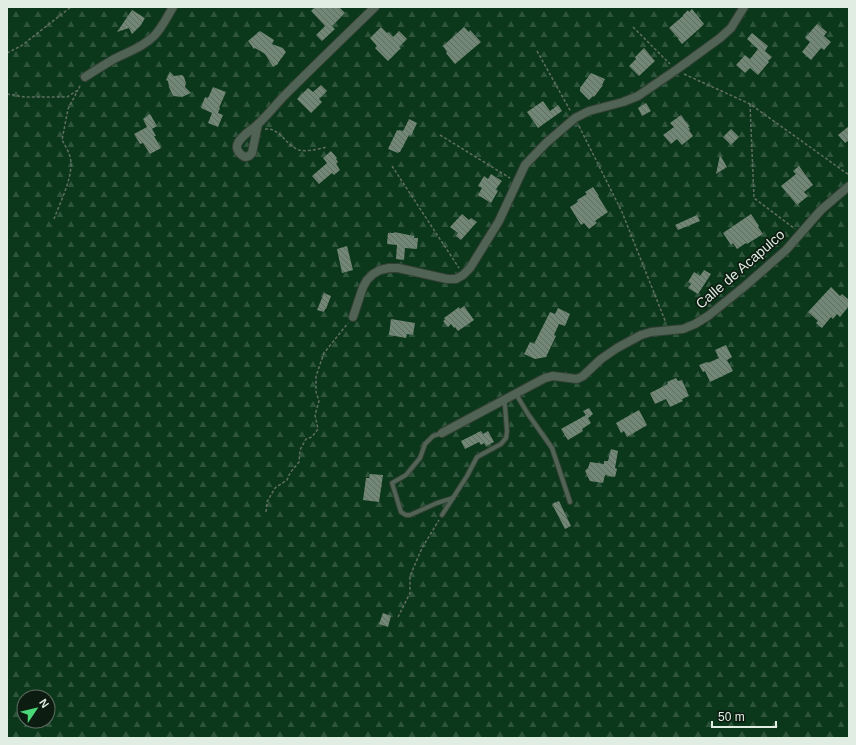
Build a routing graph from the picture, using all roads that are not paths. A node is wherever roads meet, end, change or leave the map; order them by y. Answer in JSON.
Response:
{"nodes":[{"id":1,"x":172,"y":7,"type":"edge"},
{"id":2,"x":375,"y":7,"type":"edge"},
{"id":3,"x":744,"y":7,"type":"edge"},
{"id":4,"x":84,"y":77,"type":"road end"},
{"id":5,"x":257,"y":128,"type":"road end"},
{"id":6,"x":849,"y":186,"type":"edge"},
{"id":7,"x":353,"y":317,"type":"road end"},
{"id":8,"x":516,"y":394,"type":"junction"},
{"id":9,"x":504,"y":400,"type":"junction"},
{"id":10,"x":442,"y":433,"type":"joint"},
{"id":11,"x":453,"y":498,"type":"junction"},
{"id":12,"x":570,"y":502,"type":"dead end"},
{"id":13,"x":442,"y":515,"type":"road end"}],
"edges":[{"from":1,"to":4,"type":"street"},
{"from":2,"to":5,"type":"street"},
{"from":3,"to":7,"type":"street"},
{"from":6,"to":8,"type":"street","name":"Calle de Acapulco"},
{"from":8,"to":9,"type":"street","name":"Calle de Acapulco"},
{"from":8,"to":12,"type":"lane"},
{"from":9,"to":10,"type":"street","name":"Calle de Acapulco"},
{"from":9,"to":11,"type":"lane"},
{"from":10,"to":11,"type":"lane"},
{"from":11,"to":13,"type":"lane"}]}
